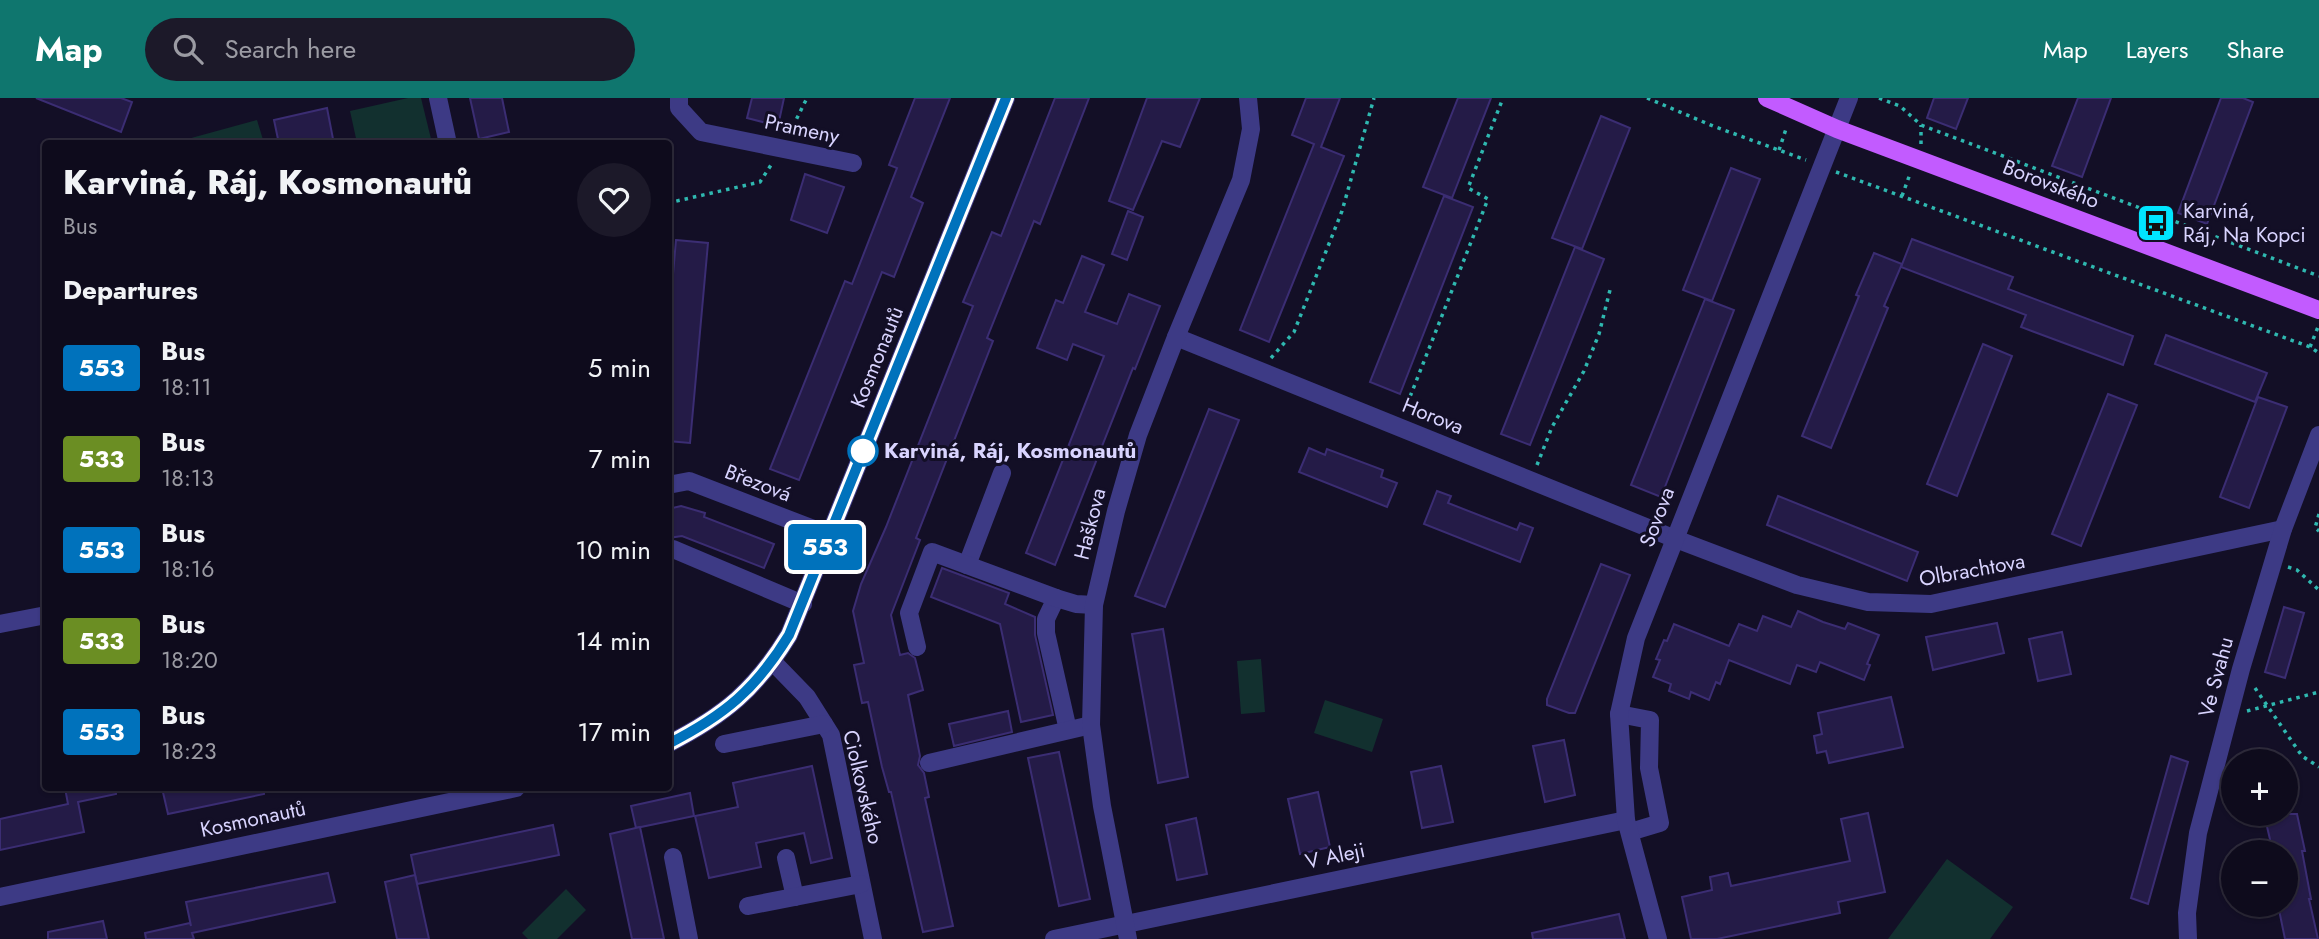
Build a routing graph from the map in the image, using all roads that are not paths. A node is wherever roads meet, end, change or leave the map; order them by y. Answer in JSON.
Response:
{"nodes":[{"id":1,"x":438,"y":98,"type":"edge"},
{"id":2,"x":679,"y":98,"type":"edge"},
{"id":3,"x":1006,"y":98,"type":"edge"},
{"id":4,"x":1248,"y":98,"type":"edge"},
{"id":5,"x":1768,"y":98,"type":"edge"},
{"id":6,"x":1849,"y":98,"type":"edge"},
{"id":7,"x":1837,"y":129,"type":"junction"},
{"id":8,"x":447,"y":140,"type":"edge"},
{"id":9,"x":853,"y":163,"type":"dead end"},
{"id":10,"x":2319,"y":310,"type":"edge"},
{"id":11,"x":1176,"y":337,"type":"junction"},
{"id":12,"x":2319,"y":435,"type":"edge"},
{"id":13,"x":1002,"y":473,"type":"dead end"},
{"id":14,"x":672,"y":484,"type":"edge"},
{"id":15,"x":2283,"y":529,"type":"junction"},
{"id":16,"x":829,"y":535,"type":"junction"},
{"id":17,"x":1673,"y":538,"type":"junction"},
{"id":18,"x":672,"y":549,"type":"edge"},
{"id":19,"x":967,"y":565,"type":"junction"},
{"id":20,"x":1056,"y":598,"type":"junction"},
{"id":21,"x":803,"y":604,"type":"junction"},
{"id":22,"x":1094,"y":605,"type":"junction"},
{"id":23,"x":42,"y":616,"type":"edge"},
{"id":24,"x":0,"y":624,"type":"edge"},
{"id":25,"x":917,"y":647,"type":"dead end"},
{"id":26,"x":773,"y":662,"type":"junction"},
{"id":27,"x":1619,"y":714,"type":"junction"},
{"id":28,"x":824,"y":724,"type":"junction"},
{"id":29,"x":1091,"y":725,"type":"junction"},
{"id":30,"x":1068,"y":730,"type":"junction"},
{"id":31,"x":672,"y":742,"type":"edge"},
{"id":32,"x":724,"y":744,"type":"dead end"},
{"id":33,"x":929,"y":763,"type":"dead end"},
{"id":34,"x":502,"y":791,"type":"edge"},
{"id":35,"x":1628,"y":826,"type":"junction"},
{"id":36,"x":673,"y":858,"type":"dead end"},
{"id":37,"x":786,"y":858,"type":"dead end"},
{"id":38,"x":861,"y":884,"type":"junction"},
{"id":39,"x":0,"y":897,"type":"edge"},
{"id":40,"x":795,"y":897,"type":"junction"},
{"id":41,"x":748,"y":906,"type":"dead end"},
{"id":42,"x":1126,"y":931,"type":"edge"},
{"id":43,"x":689,"y":939,"type":"edge"},
{"id":44,"x":873,"y":939,"type":"edge"},
{"id":45,"x":1054,"y":939,"type":"edge"},
{"id":46,"x":1658,"y":939,"type":"edge"},
{"id":47,"x":2188,"y":939,"type":"edge"}],
"edges":[{"from":1,"to":8,"type":"street"},
{"from":2,"to":9,"type":"street","name":"Prameny"},
{"from":3,"to":16,"type":"street","name":"Kosmonautů"},
{"from":4,"to":11,"type":"street","name":"Haškova"},
{"from":5,"to":7,"type":"main road","name":"Borovského"},
{"from":6,"to":7,"type":"street","name":"Sovova"},
{"from":7,"to":10,"type":"main road","name":"Borovského"},
{"from":7,"to":17,"type":"street","name":"Sovova"},
{"from":11,"to":17,"type":"street","name":"Horova"},
{"from":11,"to":22,"type":"street","name":"Haškova"},
{"from":12,"to":15,"type":"street","name":"Ve Svahu"},
{"from":13,"to":19,"type":"street"},
{"from":14,"to":16,"type":"street","name":"Březová"},
{"from":15,"to":17,"type":"street","name":"Olbrachtova"},
{"from":15,"to":47,"type":"street","name":"Ve Svahu"},
{"from":16,"to":21,"type":"street","name":"Kosmonautů"},
{"from":17,"to":27,"type":"street","name":"Sovova"},
{"from":18,"to":21,"type":"street"},
{"from":19,"to":20,"type":"street"},
{"from":19,"to":25,"type":"street"},
{"from":20,"to":22,"type":"street"},
{"from":20,"to":30,"type":"street"},
{"from":21,"to":26,"type":"street","name":"Kosmonautů"},
{"from":22,"to":29,"type":"street","name":"Haškova"},
{"from":23,"to":24,"type":"street"},
{"from":26,"to":28,"type":"street","name":"Ciolkovského"},
{"from":26,"to":31,"type":"street","name":"Kosmonautů"},
{"from":27,"to":35,"type":"street","name":"Sovova"},
{"from":27,"to":35,"type":"street","name":"V Aleji"},
{"from":28,"to":32,"type":"street"},
{"from":28,"to":38,"type":"street","name":"Ciolkovského"},
{"from":29,"to":30,"type":"street"},
{"from":29,"to":42,"type":"street","name":"Haškova"},
{"from":30,"to":33,"type":"street"},
{"from":34,"to":39,"type":"street","name":"Kosmonautů"},
{"from":35,"to":42,"type":"street","name":"V Aleji"},
{"from":35,"to":46,"type":"street","name":"Sovova"},
{"from":36,"to":43,"type":"street"},
{"from":37,"to":40,"type":"street"},
{"from":38,"to":40,"type":"street"},
{"from":38,"to":44,"type":"street","name":"Ciolkovského"},
{"from":40,"to":41,"type":"street"},
{"from":42,"to":45,"type":"street","name":"V Aleji"}]}
